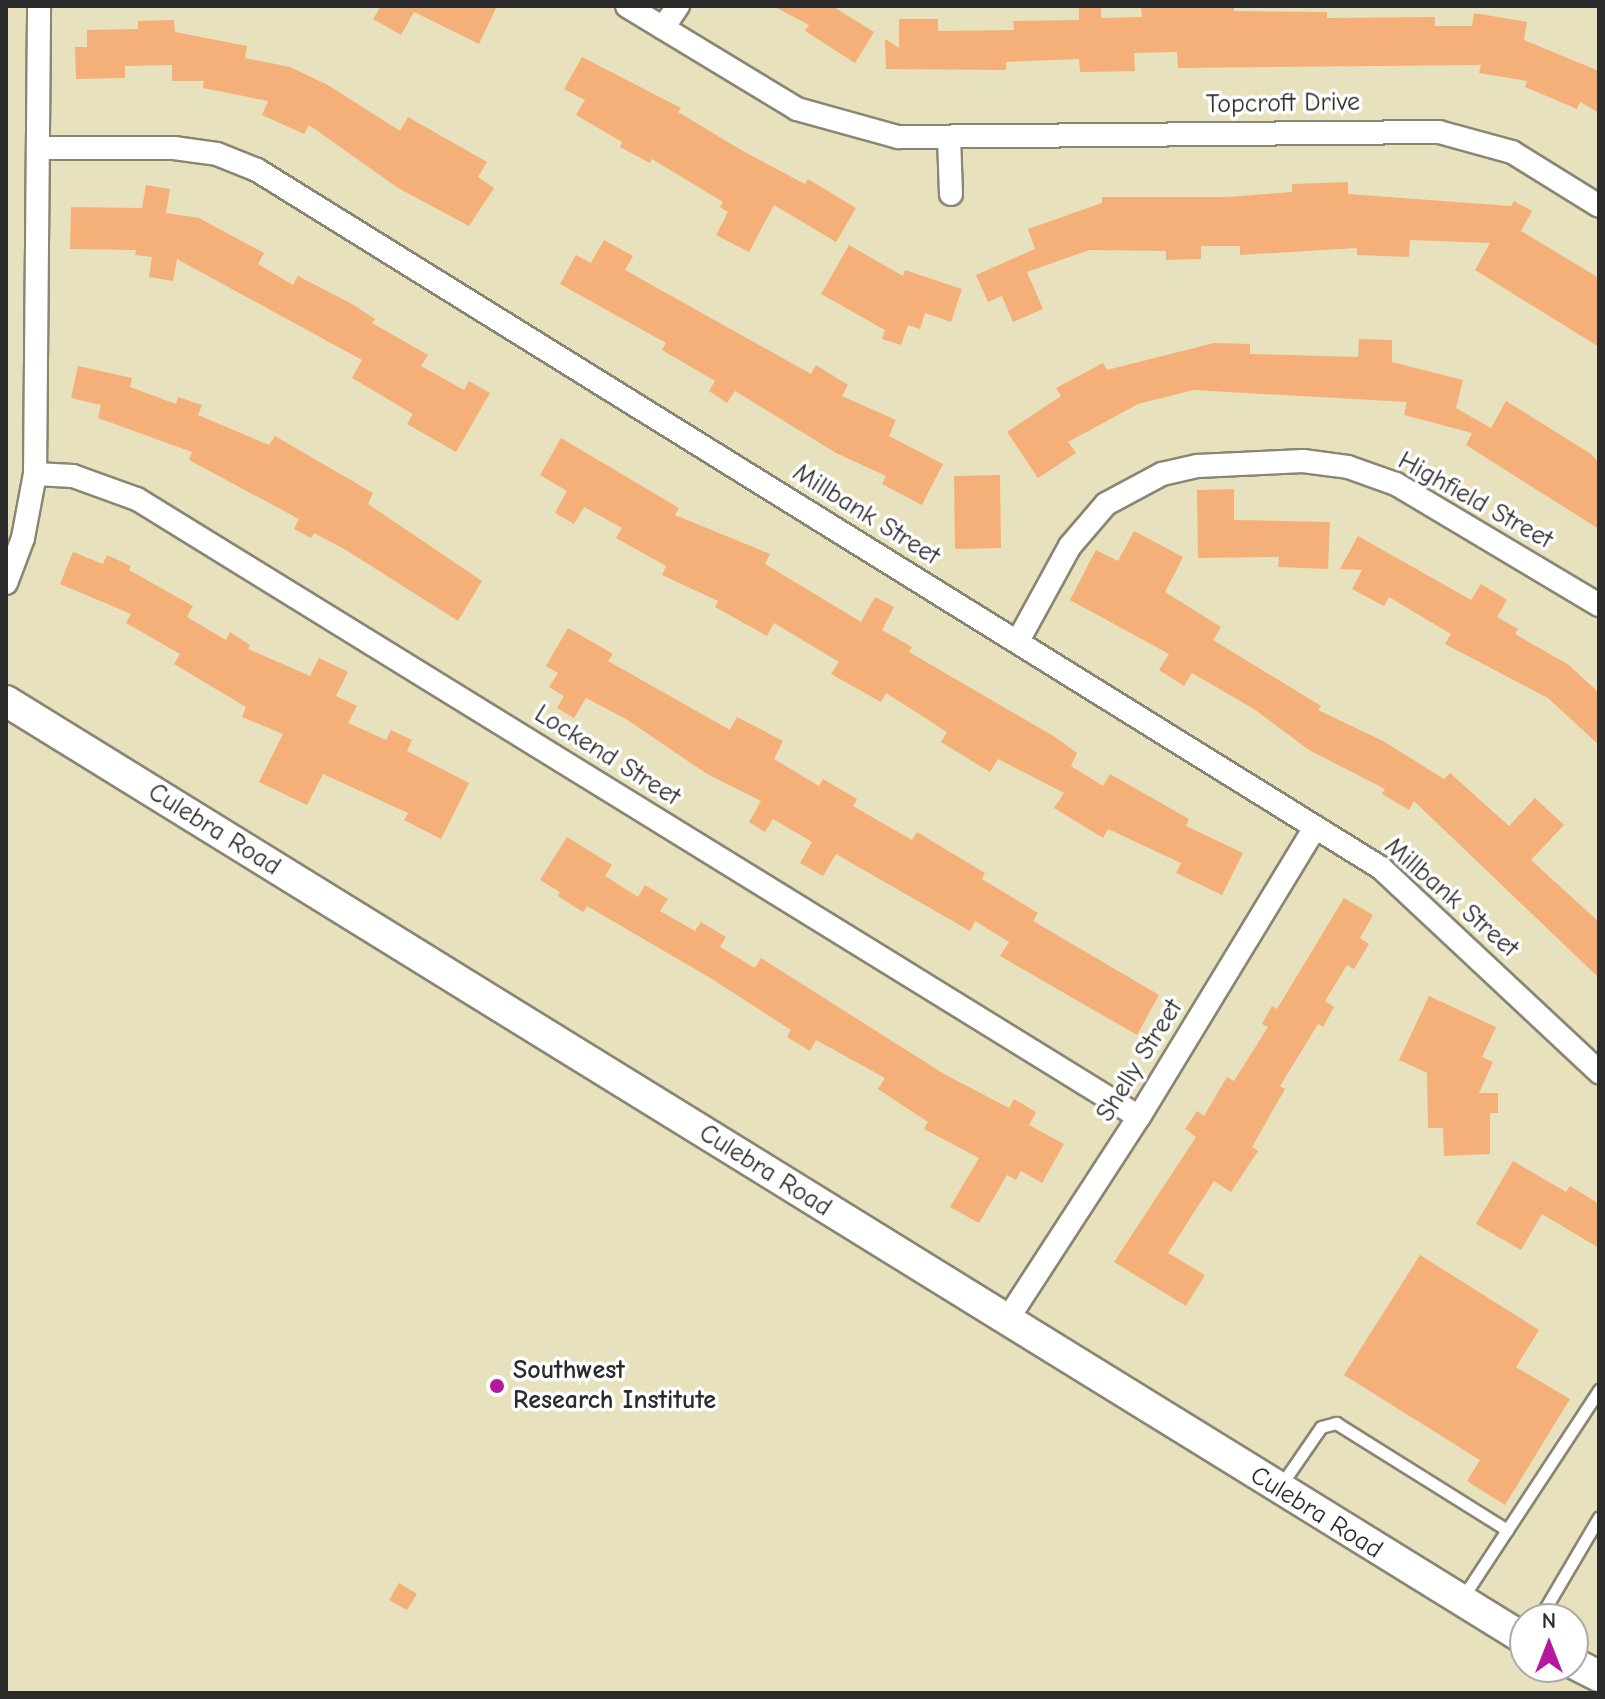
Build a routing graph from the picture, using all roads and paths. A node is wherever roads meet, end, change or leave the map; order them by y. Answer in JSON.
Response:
{"nodes":[{"id":1,"x":39,"y":6,"type":"edge"},
{"id":2,"x":627,"y":6,"type":"edge"},
{"id":3,"x":678,"y":6,"type":"edge"},
{"id":4,"x":663,"y":28,"type":"junction"},
{"id":5,"x":949,"y":137,"type":"junction"},
{"id":6,"x":38,"y":148,"type":"junction"},
{"id":7,"x":951,"y":194,"type":"dead end"},
{"id":8,"x":1599,"y":206,"type":"edge"},
{"id":9,"x":35,"y":474,"type":"junction"},
{"id":10,"x":6,"y":583,"type":"edge"},
{"id":11,"x":1599,"y":605,"type":"edge"},
{"id":12,"x":1018,"y":641,"type":"junction"},
{"id":13,"x":6,"y":701,"type":"edge"},
{"id":14,"x":1315,"y":827,"type":"junction"},
{"id":15,"x":1599,"y":1072,"type":"edge"},
{"id":16,"x":1139,"y":1117,"type":"junction"},
{"id":17,"x":1007,"y":1320,"type":"junction"},
{"id":18,"x":1599,"y":1390,"type":"edge"},
{"id":19,"x":1278,"y":1489,"type":"junction"},
{"id":20,"x":1599,"y":1517,"type":"edge"},
{"id":21,"x":1507,"y":1530,"type":"junction"},
{"id":22,"x":1461,"y":1601,"type":"junction"},
{"id":23,"x":1548,"y":1603,"type":"edge"},
{"id":24,"x":1509,"y":1630,"type":"edge"}],
"edges":[{"from":1,"to":6,"type":"street"},
{"from":2,"to":4,"type":"street","name":"Topcroft Drive"},
{"from":3,"to":4,"type":"street"},
{"from":4,"to":5,"type":"street","name":"Topcroft Drive"},
{"from":5,"to":7,"type":"street"},
{"from":5,"to":8,"type":"street","name":"Topcroft Drive"},
{"from":6,"to":9,"type":"street"},
{"from":6,"to":12,"type":"street","name":"Millbank Street"},
{"from":9,"to":10,"type":"street"},
{"from":9,"to":16,"type":"street","name":"Lockend Street"},
{"from":11,"to":12,"type":"street","name":"Highfield Street"},
{"from":12,"to":14,"type":"street","name":"Millbank Street"},
{"from":13,"to":17,"type":"main road","name":"Culebra Road"},
{"from":14,"to":15,"type":"street","name":"Millbank Street"},
{"from":14,"to":16,"type":"street","name":"Shelly Street"},
{"from":16,"to":17,"type":"street","name":"Shelly Street"},
{"from":17,"to":19,"type":"main road","name":"Culebra Road"},
{"from":18,"to":21,"type":"lane"},
{"from":19,"to":21,"type":"lane"},
{"from":19,"to":22,"type":"main road","name":"Culebra Road"},
{"from":20,"to":23,"type":"lane"},
{"from":21,"to":22,"type":"lane"},
{"from":22,"to":24,"type":"main road","name":"Culebra Road"}]}
